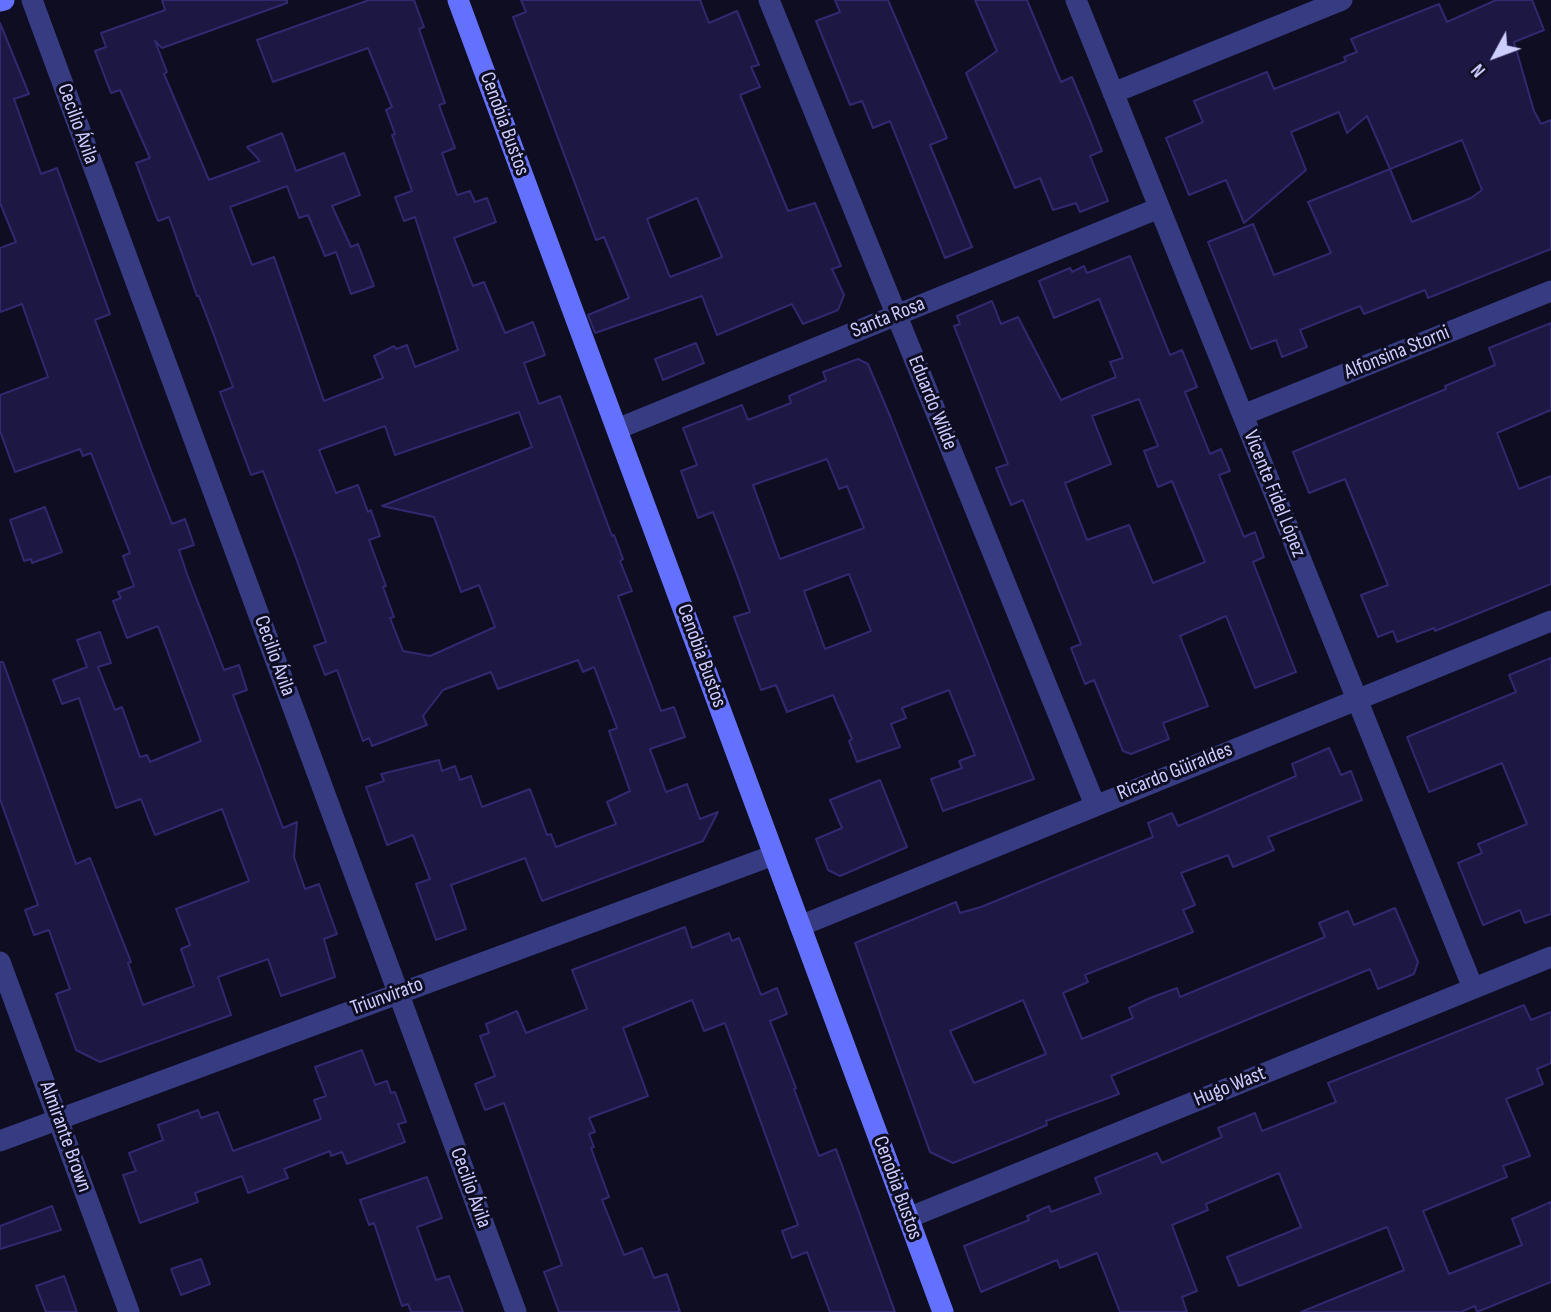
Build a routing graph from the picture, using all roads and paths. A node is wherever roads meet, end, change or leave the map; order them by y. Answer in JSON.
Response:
{"nodes":[{"id":1,"x":32,"y":0,"type":"edge"},
{"id":2,"x":458,"y":0,"type":"edge"},
{"id":3,"x":769,"y":0,"type":"edge"},
{"id":4,"x":1076,"y":0,"type":"edge"},
{"id":5,"x":1342,"y":0,"type":"edge"},
{"id":6,"x":1113,"y":93,"type":"junction"},
{"id":7,"x":1159,"y":208,"type":"junction"},
{"id":8,"x":1551,"y":290,"type":"edge"},
{"id":9,"x":896,"y":315,"type":"junction"},
{"id":10,"x":1243,"y":415,"type":"junction"},
{"id":11,"x":617,"y":429,"type":"junction"},
{"id":12,"x":1551,"y":621,"type":"edge"},
{"id":13,"x":1357,"y":699,"type":"junction"},
{"id":14,"x":1095,"y":805,"type":"junction"},
{"id":15,"x":774,"y":855,"type":"junction"},
{"id":16,"x":800,"y":926,"type":"junction"},
{"id":17,"x":1551,"y":957,"type":"edge"},
{"id":18,"x":0,"y":962,"type":"edge"},
{"id":19,"x":1473,"y":988,"type":"junction"},
{"id":20,"x":398,"y":993,"type":"junction"},
{"id":21,"x":58,"y":1119,"type":"junction"},
{"id":22,"x":0,"y":1140,"type":"edge"},
{"id":23,"x":908,"y":1218,"type":"junction"},
{"id":24,"x":129,"y":1312,"type":"edge"},
{"id":25,"x":516,"y":1312,"type":"edge"},
{"id":26,"x":943,"y":1312,"type":"edge"}],
"edges":[{"from":1,"to":20,"type":"street","name":"Cecilio Ávila"},
{"from":2,"to":11,"type":"street","name":"Cenobia Bustos"},
{"from":3,"to":9,"type":"street","name":"Eduardo Wilde"},
{"from":4,"to":6,"type":"street","name":"Vicente Fidel López"},
{"from":5,"to":6,"type":"street"},
{"from":6,"to":7,"type":"street","name":"Vicente Fidel López"},
{"from":7,"to":9,"type":"street","name":"Santa Rosa"},
{"from":7,"to":10,"type":"street","name":"Vicente Fidel López"},
{"from":8,"to":10,"type":"street","name":"Alfonsina Storni"},
{"from":9,"to":11,"type":"street","name":"Santa Rosa"},
{"from":9,"to":14,"type":"street","name":"Eduardo Wilde"},
{"from":10,"to":13,"type":"street","name":"Vicente Fidel López"},
{"from":11,"to":15,"type":"street","name":"Cenobia Bustos"},
{"from":12,"to":13,"type":"street","name":"Ricardo Güiraldes"},
{"from":13,"to":14,"type":"street","name":"Ricardo Güiraldes"},
{"from":13,"to":19,"type":"street","name":"Vicente Fidel López"},
{"from":14,"to":16,"type":"street","name":"Ricardo Güiraldes"},
{"from":15,"to":16,"type":"street","name":"Cenobia Bustos"},
{"from":15,"to":20,"type":"street","name":"Triunvirato"},
{"from":16,"to":23,"type":"street","name":"Cenobia Bustos"},
{"from":17,"to":19,"type":"street","name":"Hugo Wast"},
{"from":18,"to":21,"type":"street","name":"Almirante Brown"},
{"from":19,"to":23,"type":"street","name":"Hugo Wast"},
{"from":20,"to":21,"type":"street","name":"Triunvirato"},
{"from":20,"to":25,"type":"street","name":"Cecilio Ávila"},
{"from":21,"to":22,"type":"street","name":"Triunvirato"},
{"from":21,"to":24,"type":"street","name":"Almirante Brown"},
{"from":23,"to":26,"type":"street","name":"Cenobia Bustos"}]}
